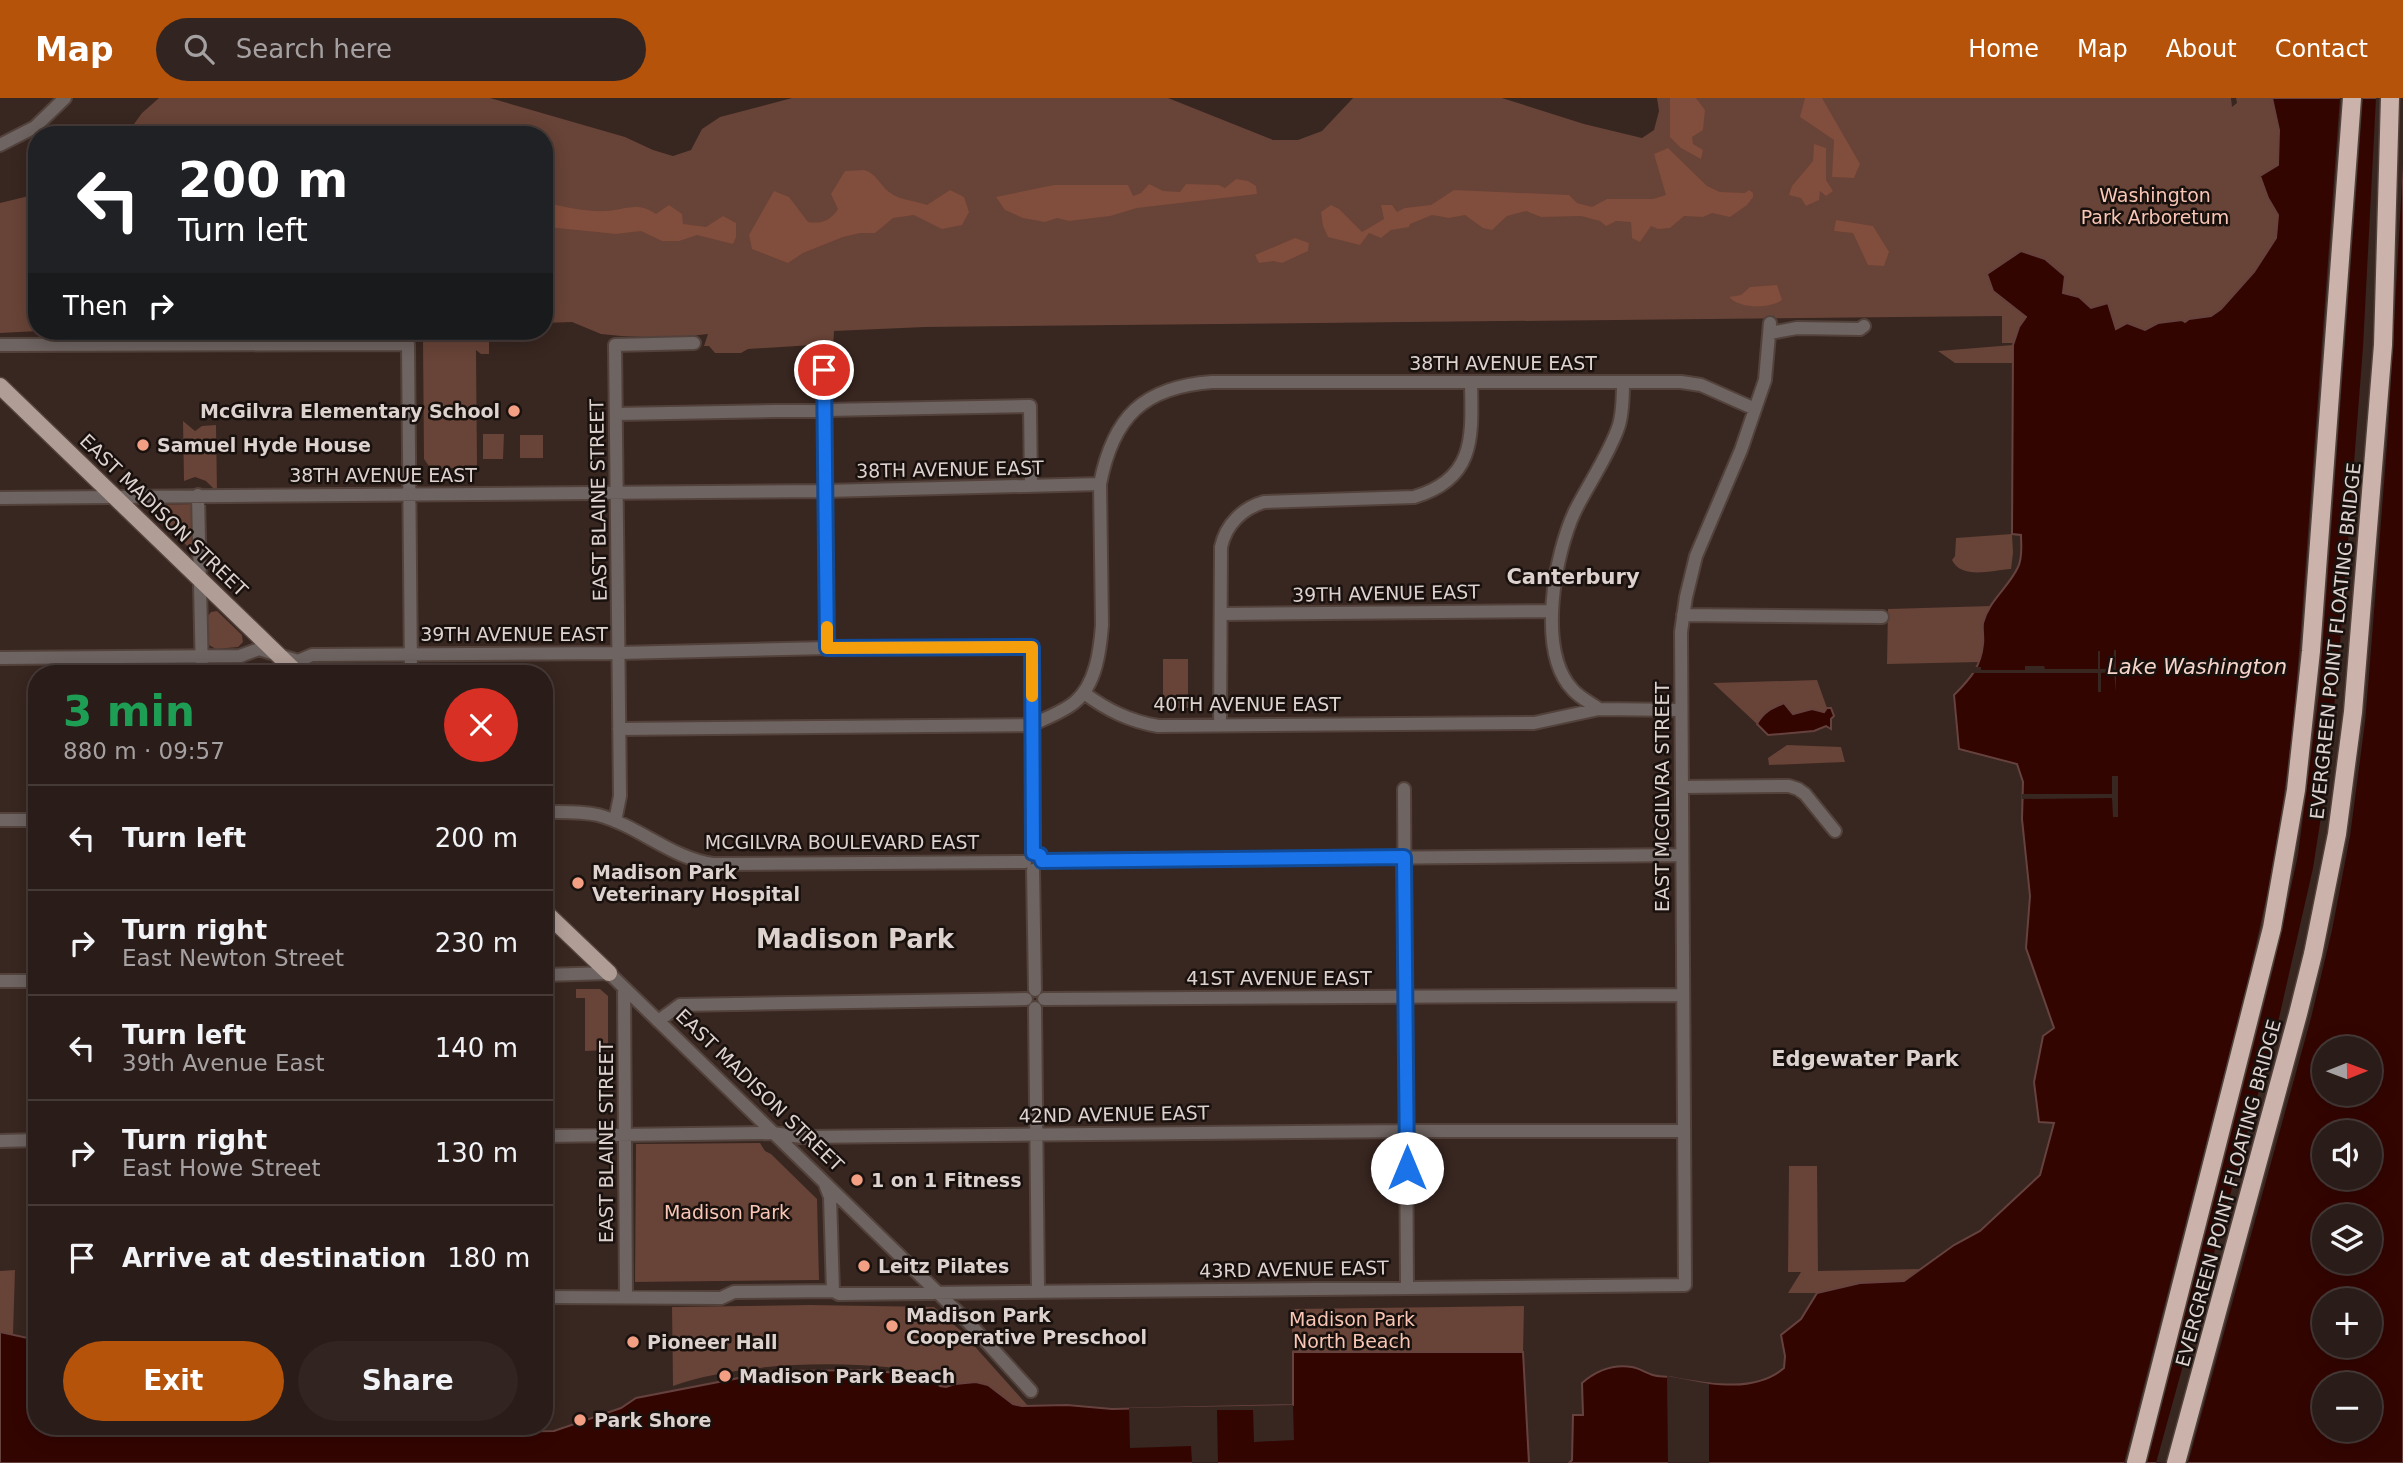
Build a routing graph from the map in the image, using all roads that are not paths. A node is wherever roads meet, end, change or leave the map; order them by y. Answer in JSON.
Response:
{"nodes":[{"id":1,"x":65,"y":98,"type":"edge"},
{"id":2,"x":2352,"y":98,"type":"edge"},
{"id":3,"x":2390,"y":98,"type":"edge"},
{"id":4,"x":36,"y":126,"type":"edge"},
{"id":5,"x":28,"y":131,"type":"edge"},
{"id":6,"x":0,"y":145,"type":"edge"},
{"id":7,"x":1864,"y":326,"type":"dead end"},
{"id":8,"x":694,"y":343,"type":"dead end"},
{"id":9,"x":0,"y":345,"type":"edge"},
{"id":10,"x":824,"y":370,"type":"dead end"},
{"id":11,"x":1623,"y":382,"type":"junction"},
{"id":12,"x":1471,"y":383,"type":"junction"},
{"id":13,"x":0,"y":386,"type":"edge"},
{"id":14,"x":1755,"y":409,"type":"junction"},
{"id":15,"x":825,"y":410,"type":"junction"},
{"id":16,"x":616,"y":414,"type":"junction"},
{"id":17,"x":1100,"y":484,"type":"junction"},
{"id":18,"x":1031,"y":486,"type":"junction"},
{"id":19,"x":825,"y":491,"type":"junction"},
{"id":20,"x":617,"y":492,"type":"junction"},
{"id":21,"x":409,"y":494,"type":"junction"},
{"id":22,"x":198,"y":495,"type":"junction"},
{"id":23,"x":114,"y":496,"type":"junction"},
{"id":24,"x":0,"y":498,"type":"edge"},
{"id":25,"x":201,"y":580,"type":"junction"},
{"id":26,"x":1552,"y":611,"type":"junction"},
{"id":27,"x":1221,"y":614,"type":"junction"},
{"id":28,"x":1683,"y":615,"type":"junction"},
{"id":29,"x":1882,"y":617,"type":"dead end"},
{"id":30,"x":827,"y":648,"type":"junction"},
{"id":31,"x":618,"y":653,"type":"junction"},
{"id":32,"x":410,"y":654,"type":"junction"},
{"id":33,"x":279,"y":655,"type":"junction"},
{"id":34,"x":202,"y":657,"type":"junction"},
{"id":35,"x":0,"y":658,"type":"edge"},
{"id":36,"x":202,"y":665,"type":"edge"},
{"id":37,"x":289,"y":665,"type":"edge"},
{"id":38,"x":411,"y":665,"type":"edge"},
{"id":39,"x":1084,"y":693,"type":"junction"},
{"id":40,"x":1599,"y":709,"type":"junction"},
{"id":41,"x":1681,"y":710,"type":"junction"},
{"id":42,"x":1220,"y":724,"type":"junction"},
{"id":43,"x":1031,"y":725,"type":"junction"},
{"id":44,"x":619,"y":729,"type":"junction"},
{"id":45,"x":1682,"y":787,"type":"junction"},
{"id":46,"x":1404,"y":789,"type":"dead end"},
{"id":47,"x":553,"y":812,"type":"edge"},
{"id":48,"x":0,"y":820,"type":"edge"},
{"id":49,"x":28,"y":820,"type":"edge"},
{"id":50,"x":615,"y":821,"type":"junction"},
{"id":51,"x":1835,"y":831,"type":"dead end"},
{"id":52,"x":1682,"y":855,"type":"junction"},
{"id":53,"x":1404,"y":857,"type":"junction"},
{"id":54,"x":1034,"y":862,"type":"junction"},
{"id":55,"x":553,"y":920,"type":"edge"},
{"id":56,"x":609,"y":973,"type":"junction"},
{"id":57,"x":553,"y":975,"type":"edge"},
{"id":58,"x":0,"y":981,"type":"edge"},
{"id":59,"x":28,"y":981,"type":"edge"},
{"id":60,"x":624,"y":989,"type":"junction"},
{"id":61,"x":1683,"y":995,"type":"junction"},
{"id":62,"x":1406,"y":997,"type":"junction"},
{"id":63,"x":1035,"y":999,"type":"junction"},
{"id":64,"x":658,"y":1021,"type":"junction"},
{"id":65,"x":1406,"y":1131,"type":"junction"},
{"id":66,"x":1684,"y":1131,"type":"junction"},
{"id":67,"x":772,"y":1133,"type":"junction"},
{"id":68,"x":1038,"y":1134,"type":"junction"},
{"id":69,"x":625,"y":1135,"type":"junction"},
{"id":70,"x":553,"y":1136,"type":"edge"},
{"id":71,"x":0,"y":1140,"type":"edge"},
{"id":72,"x":28,"y":1140,"type":"edge"},
{"id":73,"x":822,"y":1179,"type":"junction"},
{"id":74,"x":854,"y":1211,"type":"junction"},
{"id":75,"x":831,"y":1219,"type":"junction"},
{"id":76,"x":910,"y":1268,"type":"junction"},
{"id":77,"x":1685,"y":1285,"type":"joint"},
{"id":78,"x":1407,"y":1286,"type":"junction"},
{"id":79,"x":833,"y":1291,"type":"junction"},
{"id":80,"x":1038,"y":1291,"type":"junction"},
{"id":81,"x":905,"y":1293,"type":"junction"},
{"id":82,"x":936,"y":1293,"type":"junction"},
{"id":83,"x":626,"y":1296,"type":"junction"},
{"id":84,"x":553,"y":1297,"type":"edge"},
{"id":85,"x":1031,"y":1391,"type":"dead end"},
{"id":86,"x":2136,"y":1463,"type":"edge"},
{"id":87,"x":2176,"y":1463,"type":"edge"}],
"edges":[{"from":1,"to":4,"type":"street"},
{"from":2,"to":86,"type":"highway","name":"EVERGREEN POINT FLOATING BRIDGE"},
{"from":3,"to":87,"type":"highway","name":"EVERGREEN POINT FLOATING BRIDGE"},
{"from":5,"to":6,"type":"street"},
{"from":7,"to":14,"type":"street","name":"EAST MCGILVRA STREET"},
{"from":8,"to":16,"type":"street","name":"EAST BLAINE STREET"},
{"from":9,"to":21,"type":"street"},
{"from":10,"to":15,"type":"street"},
{"from":11,"to":12,"type":"street","name":"38TH AVENUE EAST"},
{"from":11,"to":14,"type":"street","name":"38TH AVENUE EAST"},
{"from":11,"to":26,"type":"street"},
{"from":12,"to":17,"type":"street","name":"38TH AVENUE EAST"},
{"from":12,"to":27,"type":"street"},
{"from":13,"to":23,"type":"main road","name":"EAST MADISON STREET"},
{"from":14,"to":28,"type":"street","name":"EAST MCGILVRA STREET"},
{"from":15,"to":16,"type":"street"},
{"from":15,"to":18,"type":"street"},
{"from":15,"to":19,"type":"street"},
{"from":16,"to":20,"type":"street","name":"EAST BLAINE STREET"},
{"from":17,"to":18,"type":"street","name":"38TH AVENUE EAST"},
{"from":17,"to":39,"type":"street"},
{"from":18,"to":19,"type":"street","name":"38TH AVENUE EAST"},
{"from":19,"to":20,"type":"street","name":"38TH AVENUE EAST"},
{"from":19,"to":30,"type":"street"},
{"from":20,"to":21,"type":"street","name":"38TH AVENUE EAST"},
{"from":20,"to":31,"type":"street","name":"EAST BLAINE STREET"},
{"from":21,"to":22,"type":"street","name":"38TH AVENUE EAST"},
{"from":21,"to":32,"type":"street"},
{"from":22,"to":23,"type":"street","name":"38TH AVENUE EAST"},
{"from":22,"to":25,"type":"street"},
{"from":23,"to":24,"type":"street","name":"38TH AVENUE EAST"},
{"from":23,"to":25,"type":"main road","name":"EAST MADISON STREET"},
{"from":25,"to":33,"type":"main road","name":"EAST MADISON STREET"},
{"from":25,"to":34,"type":"street"},
{"from":26,"to":27,"type":"street","name":"39TH AVENUE EAST"},
{"from":26,"to":40,"type":"street"},
{"from":27,"to":42,"type":"street"},
{"from":28,"to":29,"type":"street"},
{"from":28,"to":41,"type":"street","name":"EAST MCGILVRA STREET"},
{"from":30,"to":31,"type":"street","name":"39TH AVENUE EAST"},
{"from":30,"to":43,"type":"street","name":"39TH AVENUE EAST"},
{"from":31,"to":32,"type":"street","name":"39TH AVENUE EAST"},
{"from":31,"to":44,"type":"street","name":"EAST BLAINE STREET"},
{"from":32,"to":33,"type":"street","name":"39TH AVENUE EAST"},
{"from":32,"to":38,"type":"street"},
{"from":33,"to":34,"type":"street","name":"39TH AVENUE EAST"},
{"from":33,"to":37,"type":"main road","name":"EAST MADISON STREET"},
{"from":34,"to":35,"type":"street","name":"39TH AVENUE EAST"},
{"from":34,"to":36,"type":"street"},
{"from":39,"to":42,"type":"street","name":"40TH AVENUE EAST"},
{"from":39,"to":43,"type":"street"},
{"from":40,"to":41,"type":"street","name":"40TH AVENUE EAST"},
{"from":40,"to":42,"type":"street","name":"40TH AVENUE EAST"},
{"from":41,"to":45,"type":"street","name":"EAST MCGILVRA STREET"},
{"from":43,"to":44,"type":"street"},
{"from":43,"to":54,"type":"street"},
{"from":44,"to":50,"type":"street","name":"EAST BLAINE STREET"},
{"from":45,"to":51,"type":"street"},
{"from":45,"to":52,"type":"street","name":"EAST MCGILVRA STREET"},
{"from":46,"to":53,"type":"street"},
{"from":47,"to":50,"type":"street","name":"MCGILVRA BOULEVARD EAST"},
{"from":48,"to":49,"type":"street"},
{"from":50,"to":54,"type":"street","name":"MCGILVRA BOULEVARD EAST"},
{"from":52,"to":53,"type":"street","name":"MCGILVRA BOULEVARD EAST"},
{"from":52,"to":61,"type":"street","name":"EAST MCGILVRA STREET"},
{"from":53,"to":54,"type":"street","name":"MCGILVRA BOULEVARD EAST"},
{"from":53,"to":62,"type":"street"},
{"from":54,"to":63,"type":"street"},
{"from":55,"to":56,"type":"main road","name":"EAST MADISON STREET"},
{"from":56,"to":57,"type":"street"},
{"from":56,"to":60,"type":"street","name":"EAST MADISON STREET"},
{"from":58,"to":59,"type":"street"},
{"from":60,"to":64,"type":"street","name":"EAST MADISON STREET"},
{"from":60,"to":69,"type":"street","name":"EAST BLAINE STREET"},
{"from":61,"to":62,"type":"street","name":"41ST AVENUE EAST"},
{"from":61,"to":66,"type":"street","name":"EAST MCGILVRA STREET"},
{"from":62,"to":63,"type":"street","name":"41ST AVENUE EAST"},
{"from":62,"to":65,"type":"street"},
{"from":63,"to":64,"type":"street","name":"41ST AVENUE EAST"},
{"from":63,"to":68,"type":"street"},
{"from":64,"to":67,"type":"street","name":"EAST MADISON STREET"},
{"from":65,"to":66,"type":"street","name":"42ND AVENUE EAST"},
{"from":65,"to":68,"type":"street","name":"42ND AVENUE EAST"},
{"from":65,"to":78,"type":"street"},
{"from":66,"to":77,"type":"street","name":"EAST MCGILVRA STREET"},
{"from":67,"to":68,"type":"street","name":"42ND AVENUE EAST"},
{"from":67,"to":69,"type":"street","name":"42ND AVENUE EAST"},
{"from":67,"to":73,"type":"street","name":"EAST MADISON STREET"},
{"from":68,"to":80,"type":"street"},
{"from":69,"to":70,"type":"street","name":"42ND AVENUE EAST"},
{"from":69,"to":83,"type":"street","name":"EAST BLAINE STREET"},
{"from":71,"to":72,"type":"street"},
{"from":73,"to":74,"type":"street","name":"EAST MADISON STREET"},
{"from":73,"to":75,"type":"street"},
{"from":74,"to":75,"type":"street"},
{"from":74,"to":76,"type":"street","name":"EAST MADISON STREET"},
{"from":75,"to":79,"type":"street"},
{"from":76,"to":81,"type":"street"},
{"from":76,"to":82,"type":"street","name":"EAST MADISON STREET"},
{"from":77,"to":78,"type":"street","name":"43RD AVENUE EAST"},
{"from":78,"to":80,"type":"street","name":"43RD AVENUE EAST"},
{"from":79,"to":81,"type":"street","name":"43RD AVENUE EAST"},
{"from":79,"to":83,"type":"street","name":"43RD AVENUE EAST"},
{"from":80,"to":82,"type":"street","name":"43RD AVENUE EAST"},
{"from":81,"to":82,"type":"street","name":"43RD AVENUE EAST"},
{"from":82,"to":85,"type":"street","name":"EAST MADISON STREET"},
{"from":83,"to":84,"type":"street","name":"43RD AVENUE EAST"}]}
